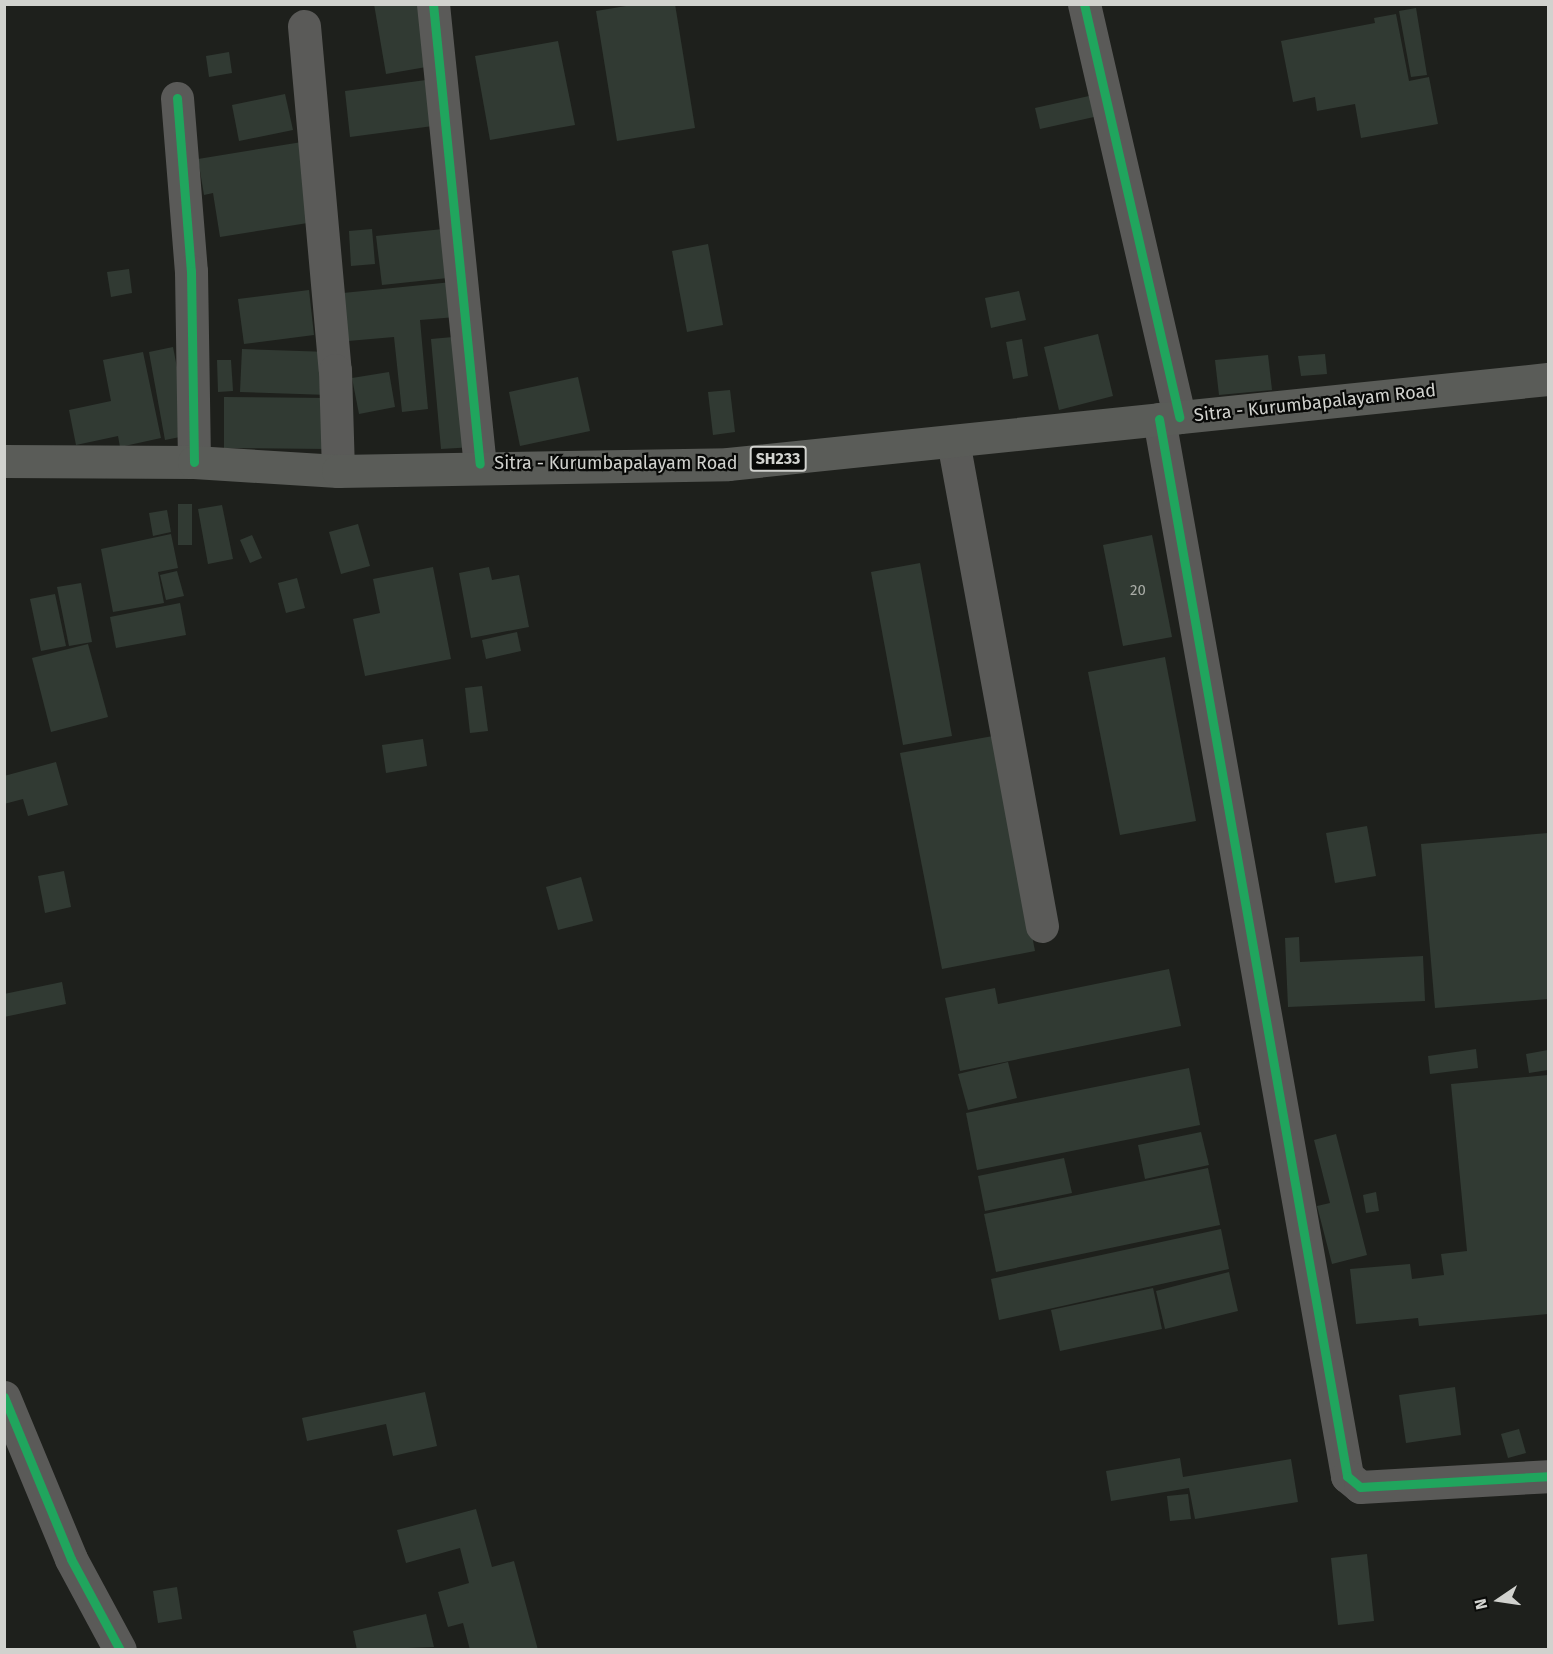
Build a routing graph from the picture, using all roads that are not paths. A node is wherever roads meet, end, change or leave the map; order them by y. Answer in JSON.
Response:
{"nodes":[{"id":1,"x":434,"y":4,"type":"edge"},
{"id":2,"x":1084,"y":4,"type":"edge"},
{"id":3,"x":304,"y":26,"type":"dead end"},
{"id":4,"x":177,"y":98,"type":"dead end"},
{"id":5,"x":1548,"y":379,"type":"edge"},
{"id":6,"x":1169,"y":418,"type":"junction"},
{"id":7,"x":953,"y":441,"type":"junction"},
{"id":8,"x":4,"y":461,"type":"edge"},
{"id":9,"x":194,"y":462,"type":"junction"},
{"id":10,"x":480,"y":464,"type":"junction"},
{"id":11,"x":338,"y":471,"type":"junction"},
{"id":12,"x":1042,"y":926,"type":"dead end"},
{"id":13,"x":4,"y":1397,"type":"edge"},
{"id":14,"x":1548,"y":1476,"type":"edge"},
{"id":15,"x":120,"y":1650,"type":"edge"}],
"edges":[{"from":1,"to":10,"type":"street"},
{"from":2,"to":6,"type":"street"},
{"from":3,"to":11,"type":"street"},
{"from":4,"to":9,"type":"street"},
{"from":5,"to":6,"type":"main road","name":"Sitra - Kurumbapalayam Road","number":"SH233"},
{"from":6,"to":7,"type":"main road","name":"Sitra - Kurumbapalayam Road","number":"SH233"},
{"from":6,"to":14,"type":"street"},
{"from":7,"to":10,"type":"main road","name":"Sitra - Kurumbapalayam Road","number":"SH233"},
{"from":7,"to":12,"type":"street"},
{"from":8,"to":9,"type":"main road","name":"Sitra - Kurumbapalayam Road","number":"SH233"},
{"from":9,"to":11,"type":"main road","name":"Sitra - Kurumbapalayam Road","number":"SH233"},
{"from":10,"to":11,"type":"main road","name":"Sitra - Kurumbapalayam Road","number":"SH233"},
{"from":13,"to":15,"type":"street"}]}
